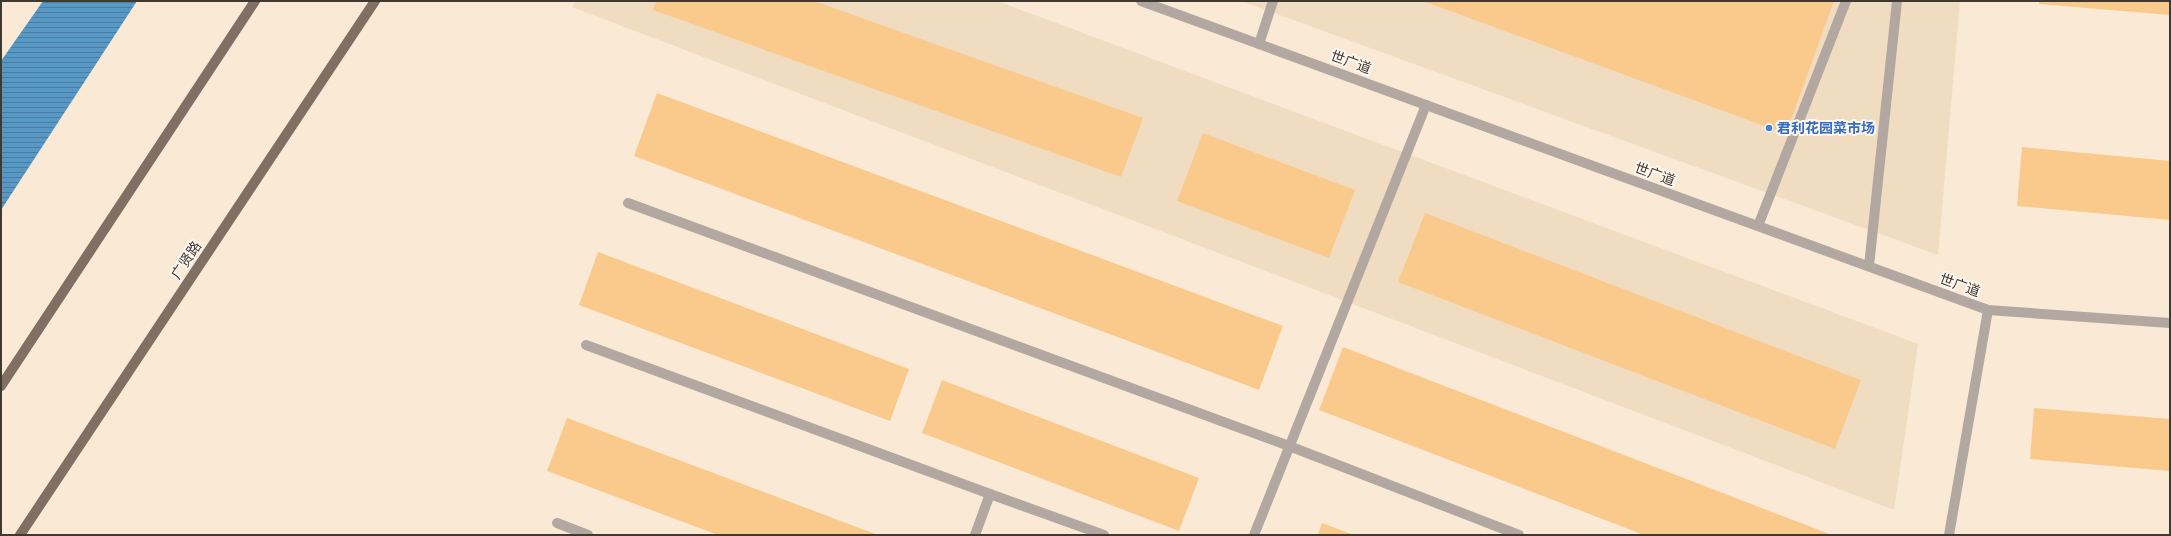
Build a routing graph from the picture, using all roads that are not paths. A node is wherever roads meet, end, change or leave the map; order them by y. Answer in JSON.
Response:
{"nodes":[{"id":1,"x":255,"y":1,"type":"edge"},
{"id":2,"x":375,"y":1,"type":"edge"},
{"id":3,"x":1141,"y":1,"type":"edge"},
{"id":4,"x":1273,"y":1,"type":"edge"},
{"id":5,"x":1846,"y":1,"type":"edge"},
{"id":6,"x":1897,"y":1,"type":"edge"},
{"id":7,"x":1258,"y":44,"type":"junction"},
{"id":8,"x":1426,"y":104,"type":"junction"},
{"id":9,"x":628,"y":204,"type":"dead end"},
{"id":10,"x":1758,"y":226,"type":"junction"},
{"id":11,"x":1869,"y":266,"type":"junction"},
{"id":12,"x":1988,"y":310,"type":"junction"},
{"id":13,"x":2170,"y":323,"type":"edge"},
{"id":14,"x":586,"y":345,"type":"dead end"},
{"id":15,"x":1,"y":386,"type":"edge"},
{"id":16,"x":1290,"y":446,"type":"junction"},
{"id":17,"x":990,"y":494,"type":"junction"},
{"id":18,"x":557,"y":523,"type":"dead end"},
{"id":19,"x":20,"y":535,"type":"edge"},
{"id":20,"x":588,"y":535,"type":"edge"},
{"id":21,"x":975,"y":535,"type":"edge"},
{"id":22,"x":1104,"y":535,"type":"edge"},
{"id":23,"x":1254,"y":535,"type":"edge"},
{"id":24,"x":1519,"y":535,"type":"edge"},
{"id":25,"x":1949,"y":535,"type":"edge"}],
"edges":[{"from":1,"to":15,"type":"main road"},
{"from":2,"to":19,"type":"main road","name":"广贤路"},
{"from":3,"to":7,"type":"street","name":"世广道"},
{"from":4,"to":7,"type":"street"},
{"from":5,"to":10,"type":"street"},
{"from":6,"to":11,"type":"street"},
{"from":7,"to":8,"type":"street","name":"世广道"},
{"from":8,"to":10,"type":"street","name":"世广道"},
{"from":8,"to":16,"type":"street"},
{"from":9,"to":16,"type":"street"},
{"from":10,"to":11,"type":"street","name":"世广道"},
{"from":11,"to":12,"type":"street","name":"世广道"},
{"from":12,"to":13,"type":"street","name":"世广道"},
{"from":12,"to":25,"type":"street"},
{"from":14,"to":17,"type":"street"},
{"from":16,"to":23,"type":"street"},
{"from":16,"to":24,"type":"street"},
{"from":17,"to":21,"type":"street"},
{"from":17,"to":22,"type":"street"},
{"from":18,"to":20,"type":"street"}]}
